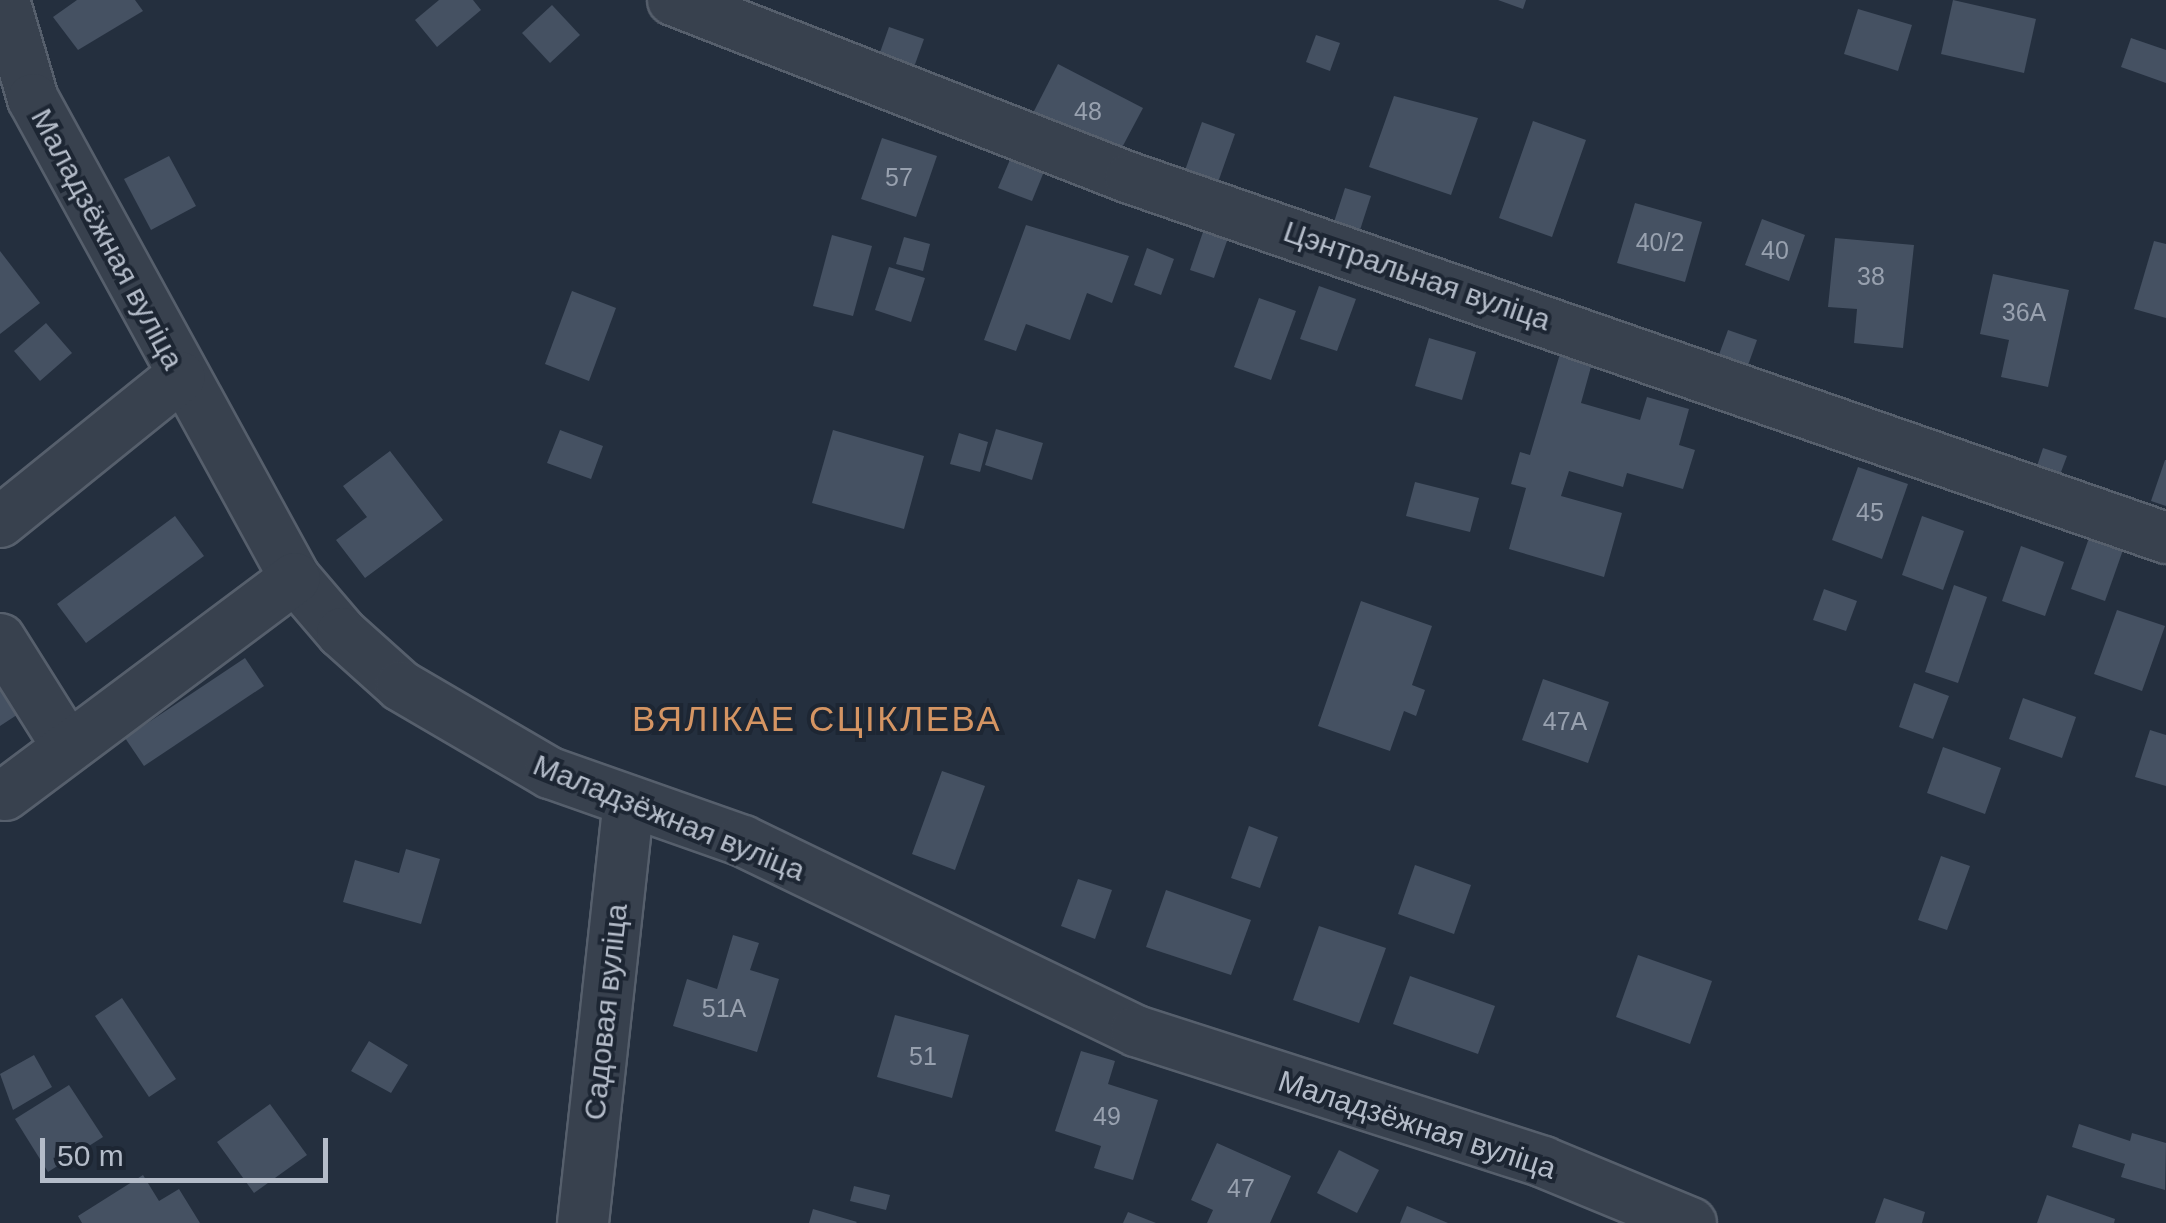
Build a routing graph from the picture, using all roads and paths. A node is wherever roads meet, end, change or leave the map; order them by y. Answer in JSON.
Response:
{"nodes":[{"id":1,"x":4,"y":0,"type":"edge"},
{"id":2,"x":673,"y":0,"type":"edge"},
{"id":3,"x":180,"y":377,"type":"junction"},
{"id":4,"x":0,"y":522,"type":"edge"},
{"id":5,"x":2166,"y":538,"type":"edge"},
{"id":6,"x":295,"y":578,"type":"junction"},
{"id":7,"x":0,"y":638,"type":"edge"},
{"id":8,"x":67,"y":746,"type":"junction"},
{"id":9,"x":5,"y":795,"type":"dead end"},
{"id":10,"x":629,"y":801,"type":"junction"},
{"id":11,"x":583,"y":1223,"type":"edge"},
{"id":12,"x":1691,"y":1223,"type":"edge"}],
"edges":[{"from":1,"to":3,"type":"street","name":"Маладзёжная вуліца"},
{"from":2,"to":5,"type":"street","name":"Цэнтральная вуліца"},
{"from":3,"to":4,"type":"street"},
{"from":3,"to":6,"type":"street","name":"Маладзёжная вуліца"},
{"from":6,"to":8,"type":"street"},
{"from":6,"to":10,"type":"street","name":"Маладзёжная вуліца"},
{"from":7,"to":8,"type":"street"},
{"from":8,"to":9,"type":"street"},
{"from":10,"to":11,"type":"street","name":"Садовая вуліца"},
{"from":10,"to":12,"type":"street","name":"Маладзёжная вуліца"}]}
